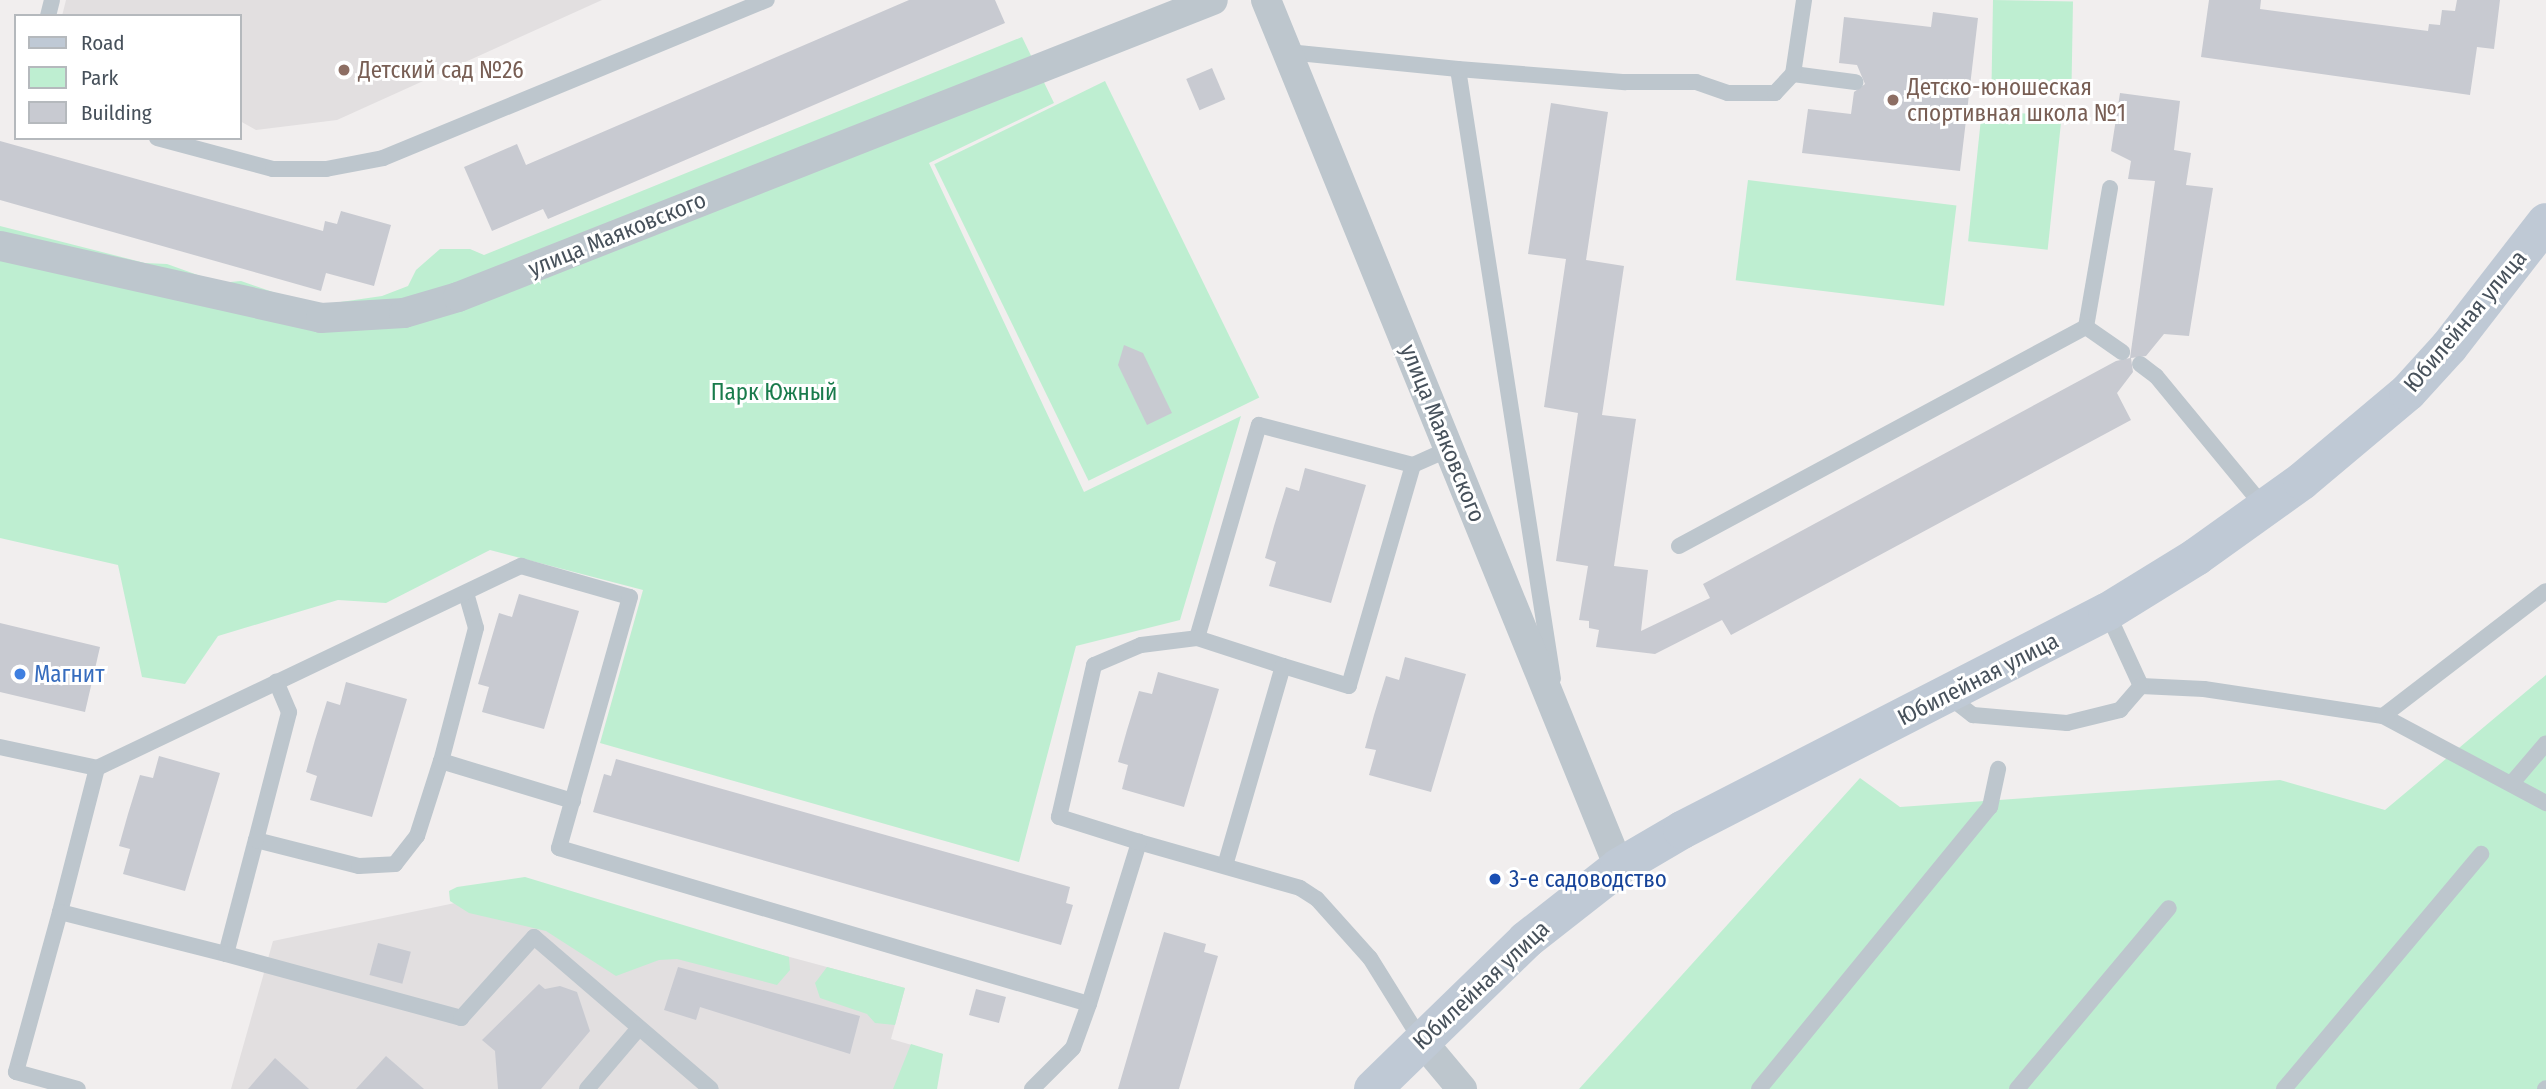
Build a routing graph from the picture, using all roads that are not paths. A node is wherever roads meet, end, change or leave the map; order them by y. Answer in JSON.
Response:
{"nodes":[{"id":1,"x":767,"y":0,"type":"edge"},
{"id":2,"x":1213,"y":0,"type":"edge"},
{"id":3,"x":1266,"y":0,"type":"edge"},
{"id":4,"x":1804,"y":0,"type":"edge"},
{"id":5,"x":1288,"y":52,"type":"junction"},
{"id":6,"x":1458,"y":69,"type":"junction"},
{"id":7,"x":1793,"y":74,"type":"junction"},
{"id":8,"x":1855,"y":82,"type":"dead end"},
{"id":9,"x":165,"y":140,"type":"edge"},
{"id":10,"x":2110,"y":188,"type":"dead end"},
{"id":11,"x":2545,"y":227,"type":"edge"},
{"id":12,"x":0,"y":246,"type":"edge"},
{"id":13,"x":2086,"y":327,"type":"junction"},
{"id":14,"x":2122,"y":352,"type":"dead end"},
{"id":15,"x":2140,"y":364,"type":"dead end"},
{"id":16,"x":1449,"y":449,"type":"junction"},
{"id":17,"x":1413,"y":466,"type":"junction"},
{"id":18,"x":2265,"y":508,"type":"junction"},
{"id":19,"x":1679,"y":546,"type":"dead end"},
{"id":20,"x":2546,"y":591,"type":"edge"},
{"id":21,"x":466,"y":593,"type":"junction"},
{"id":22,"x":2107,"y":612,"type":"junction"},
{"id":23,"x":1196,"y":638,"type":"junction"},
{"id":24,"x":1283,"y":666,"type":"junction"},
{"id":25,"x":276,"y":682,"type":"junction"},
{"id":26,"x":2141,"y":687,"type":"junction"},
{"id":27,"x":1947,"y":695,"type":"junction"},
{"id":28,"x":2383,"y":716,"type":"junction"},
{"id":29,"x":1561,"y":732,"type":"junction"},
{"id":30,"x":2546,"y":743,"type":"edge"},
{"id":31,"x":0,"y":747,"type":"edge"},
{"id":32,"x":441,"y":761,"type":"junction"},
{"id":33,"x":97,"y":768,"type":"junction"},
{"id":34,"x":1998,"y":769,"type":"dead end"},
{"id":35,"x":2512,"y":783,"type":"junction"},
{"id":36,"x":573,"y":801,"type":"junction"},
{"id":37,"x":2546,"y":803,"type":"edge"},
{"id":38,"x":256,"y":840,"type":"junction"},
{"id":39,"x":1139,"y":842,"type":"junction"},
{"id":40,"x":2481,"y":853,"type":"dead end"},
{"id":41,"x":1225,"y":865,"type":"junction"},
{"id":42,"x":1619,"y":867,"type":"junction"},
{"id":43,"x":2169,"y":908,"type":"dead end"},
{"id":44,"x":60,"y":912,"type":"junction"},
{"id":45,"x":226,"y":954,"type":"junction"},
{"id":46,"x":1090,"y":1004,"type":"junction"},
{"id":47,"x":639,"y":1028,"type":"junction"},
{"id":48,"x":1421,"y":1040,"type":"junction"},
{"id":49,"x":78,"y":1089,"type":"edge"},
{"id":50,"x":587,"y":1089,"type":"edge"},
{"id":51,"x":711,"y":1089,"type":"edge"},
{"id":52,"x":1032,"y":1089,"type":"edge"},
{"id":53,"x":1373,"y":1089,"type":"edge"},
{"id":54,"x":1462,"y":1089,"type":"edge"},
{"id":55,"x":1759,"y":1089,"type":"edge"},
{"id":56,"x":2017,"y":1089,"type":"edge"},
{"id":57,"x":2284,"y":1089,"type":"edge"}],
"edges":[{"from":1,"to":9,"type":"lane"},
{"from":2,"to":12,"type":"street","name":"улица Маяковского"},
{"from":3,"to":5,"type":"street","name":"улица Маяковского"},
{"from":4,"to":7,"type":"lane"},
{"from":5,"to":6,"type":"lane"},
{"from":5,"to":16,"type":"street","name":"улица Маяковского"},
{"from":6,"to":7,"type":"lane"},
{"from":6,"to":29,"type":"lane"},
{"from":7,"to":8,"type":"lane"},
{"from":10,"to":13,"type":"lane"},
{"from":11,"to":18,"type":"street","name":"Юбилейная улица"},
{"from":13,"to":14,"type":"lane"},
{"from":13,"to":19,"type":"lane"},
{"from":15,"to":18,"type":"lane"},
{"from":16,"to":17,"type":"lane"},
{"from":16,"to":29,"type":"street","name":"улица Маяковского"},
{"from":17,"to":23,"type":"lane"},
{"from":17,"to":24,"type":"lane"},
{"from":18,"to":22,"type":"street","name":"Юбилейная улица"},
{"from":20,"to":28,"type":"lane"},
{"from":21,"to":25,"type":"lane"},
{"from":21,"to":32,"type":"lane"},
{"from":21,"to":36,"type":"lane"},
{"from":22,"to":26,"type":"lane"},
{"from":22,"to":27,"type":"street","name":"Юбилейная улица"},
{"from":23,"to":24,"type":"lane"},
{"from":23,"to":39,"type":"lane"},
{"from":24,"to":41,"type":"lane"},
{"from":25,"to":33,"type":"lane"},
{"from":25,"to":38,"type":"lane"},
{"from":26,"to":27,"type":"lane"},
{"from":26,"to":28,"type":"lane"},
{"from":27,"to":42,"type":"street","name":"Юбилейная улица"},
{"from":28,"to":35,"type":"lane"},
{"from":29,"to":42,"type":"street","name":"улица Маяковского"},
{"from":30,"to":35,"type":"lane"},
{"from":31,"to":33,"type":"lane"},
{"from":32,"to":36,"type":"lane"},
{"from":32,"to":38,"type":"lane"},
{"from":33,"to":44,"type":"lane"},
{"from":34,"to":55,"type":"lane"},
{"from":35,"to":37,"type":"lane"},
{"from":36,"to":46,"type":"lane"},
{"from":38,"to":45,"type":"lane"},
{"from":39,"to":41,"type":"lane"},
{"from":39,"to":46,"type":"lane"},
{"from":40,"to":57,"type":"lane"},
{"from":41,"to":48,"type":"lane"},
{"from":42,"to":48,"type":"street","name":"Юбилейная улица"},
{"from":43,"to":56,"type":"lane"},
{"from":44,"to":45,"type":"lane"},
{"from":44,"to":49,"type":"lane"},
{"from":45,"to":47,"type":"lane"},
{"from":46,"to":52,"type":"lane"},
{"from":47,"to":50,"type":"lane"},
{"from":47,"to":51,"type":"lane"},
{"from":48,"to":53,"type":"street","name":"Юбилейная улица"},
{"from":48,"to":54,"type":"street"}]}
